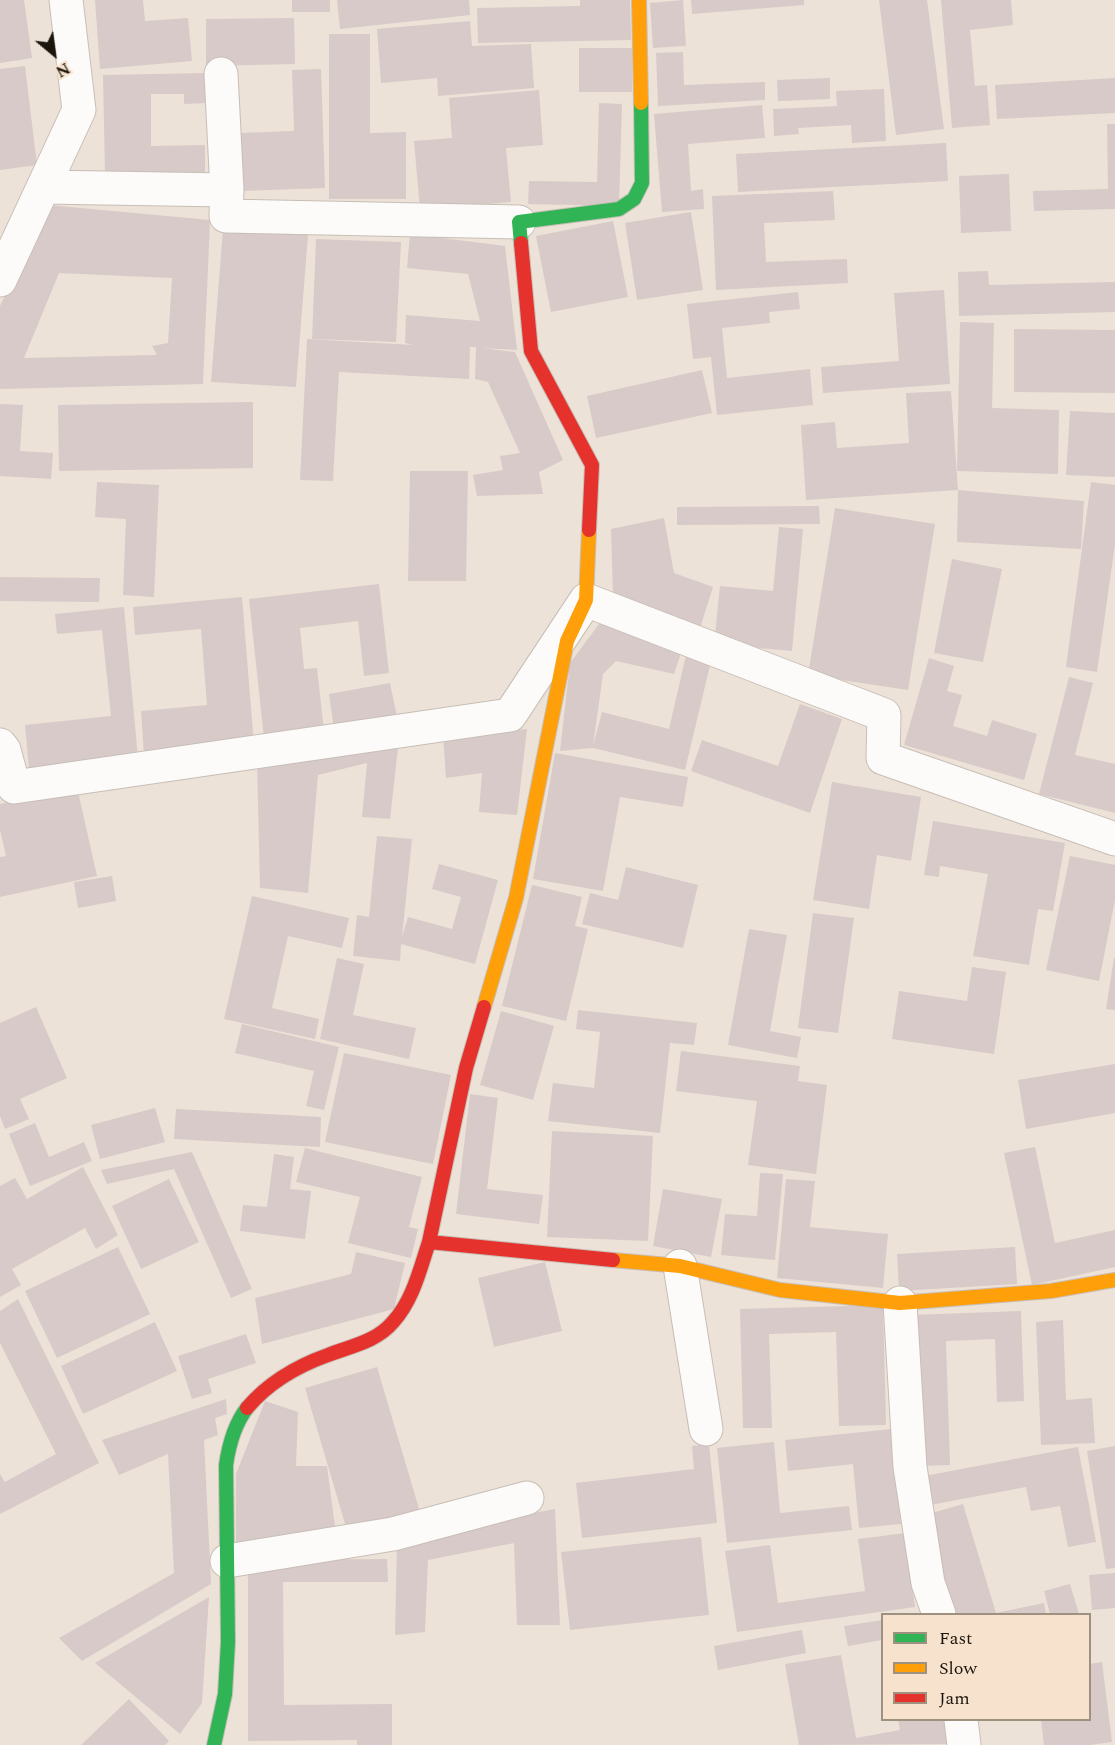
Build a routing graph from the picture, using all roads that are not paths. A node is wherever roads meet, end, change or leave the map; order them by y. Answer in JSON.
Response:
{"nodes":[{"id":1,"x":66,"y":0,"type":"edge"},
{"id":2,"x":639,"y":0,"type":"edge"},
{"id":3,"x":221,"y":74,"type":"dead end"},
{"id":4,"x":43,"y":188,"type":"junction"},
{"id":5,"x":227,"y":190,"type":"junction"},
{"id":6,"x":519,"y":222,"type":"junction"},
{"id":7,"x":0,"y":280,"type":"edge"},
{"id":8,"x":586,"y":600,"type":"junction"},
{"id":9,"x":0,"y":745,"type":"edge"},
{"id":10,"x":1115,"y":839,"type":"edge"},
{"id":11,"x":429,"y":1242,"type":"junction"},
{"id":12,"x":680,"y":1266,"type":"junction"},
{"id":13,"x":1115,"y":1280,"type":"edge"},
{"id":14,"x":900,"y":1303,"type":"junction"},
{"id":15,"x":706,"y":1429,"type":"dead end"},
{"id":16,"x":527,"y":1497,"type":"dead end"},
{"id":17,"x":228,"y":1561,"type":"junction"},
{"id":18,"x":939,"y":1613,"type":"edge"},
{"id":19,"x":961,"y":1721,"type":"edge"},
{"id":20,"x":213,"y":1745,"type":"edge"},
{"id":21,"x":964,"y":1745,"type":"edge"}],
"edges":[{"from":1,"to":4,"type":"street"},
{"from":2,"to":6,"type":"street"},
{"from":3,"to":5,"type":"street"},
{"from":4,"to":5,"type":"street"},
{"from":4,"to":7,"type":"street"},
{"from":5,"to":6,"type":"street"},
{"from":6,"to":8,"type":"street"},
{"from":8,"to":9,"type":"street"},
{"from":8,"to":10,"type":"street"},
{"from":8,"to":11,"type":"street"},
{"from":11,"to":12,"type":"street"},
{"from":11,"to":17,"type":"street"},
{"from":12,"to":14,"type":"street"},
{"from":12,"to":15,"type":"street"},
{"from":13,"to":14,"type":"street"},
{"from":14,"to":18,"type":"street"},
{"from":16,"to":17,"type":"street"},
{"from":17,"to":20,"type":"street"},
{"from":19,"to":21,"type":"street"}]}
